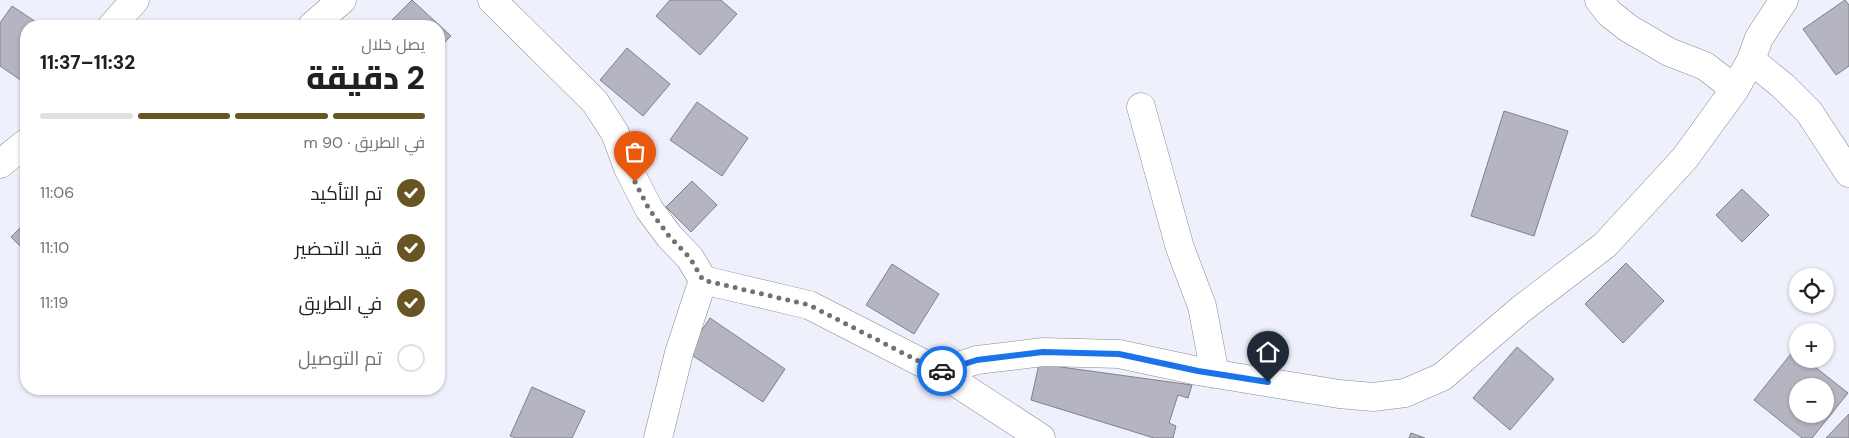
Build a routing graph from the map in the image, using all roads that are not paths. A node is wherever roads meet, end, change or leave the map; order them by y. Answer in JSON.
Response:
{"nodes":[{"id":1,"x":135,"y":0,"type":"edge"},
{"id":2,"x":342,"y":0,"type":"edge"},
{"id":3,"x":492,"y":0,"type":"edge"},
{"id":4,"x":1599,"y":0,"type":"edge"},
{"id":5,"x":1784,"y":0,"type":"edge"},
{"id":6,"x":117,"y":20,"type":"edge"},
{"id":7,"x":319,"y":20,"type":"edge"},
{"id":8,"x":1750,"y":60,"type":"junction"},
{"id":9,"x":1735,"y":89,"type":"junction"},
{"id":10,"x":1141,"y":107,"type":"dead end"},
{"id":11,"x":20,"y":148,"type":"edge"},
{"id":12,"x":0,"y":164,"type":"edge"},
{"id":13,"x":1849,"y":173,"type":"edge"},
{"id":14,"x":703,"y":280,"type":"junction"},
{"id":15,"x":940,"y":372,"type":"junction"},
{"id":16,"x":1214,"y":374,"type":"junction"},
{"id":17,"x":658,"y":438,"type":"edge"},
{"id":18,"x":1041,"y":438,"type":"edge"}],
"edges":[{"from":1,"to":6,"type":"street"},
{"from":2,"to":7,"type":"street"},
{"from":3,"to":14,"type":"street"},
{"from":4,"to":9,"type":"street"},
{"from":5,"to":8,"type":"street"},
{"from":8,"to":9,"type":"street"},
{"from":8,"to":13,"type":"street"},
{"from":9,"to":16,"type":"street"},
{"from":10,"to":16,"type":"street"},
{"from":11,"to":12,"type":"street"},
{"from":14,"to":15,"type":"street"},
{"from":14,"to":17,"type":"street"},
{"from":15,"to":16,"type":"street"},
{"from":15,"to":18,"type":"street"}]}
